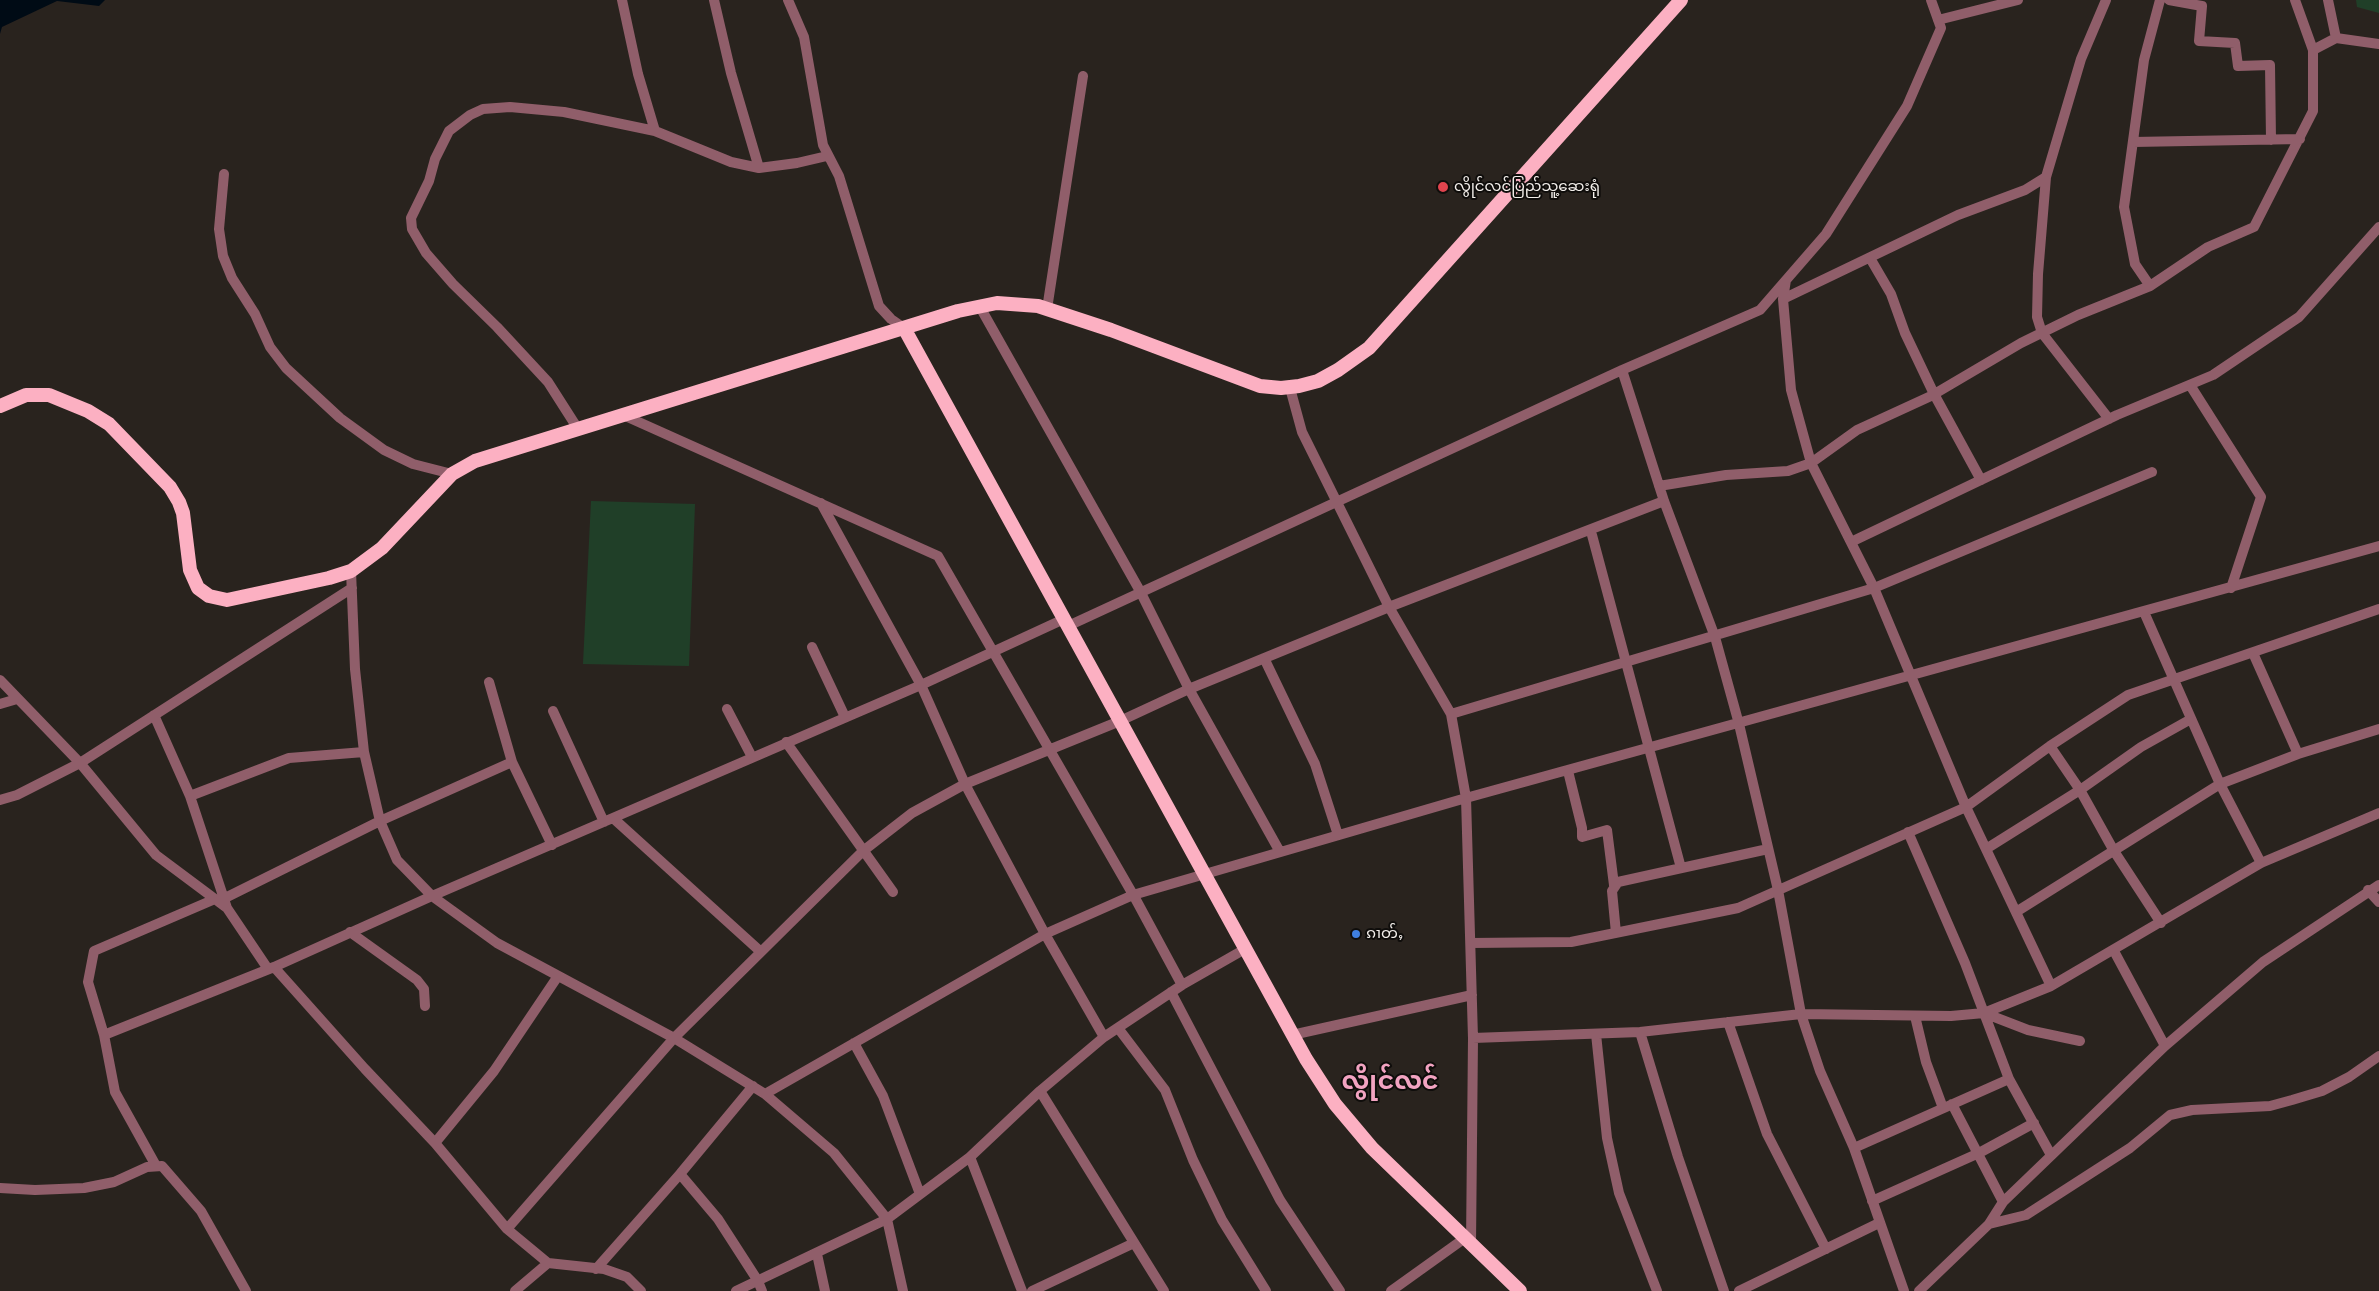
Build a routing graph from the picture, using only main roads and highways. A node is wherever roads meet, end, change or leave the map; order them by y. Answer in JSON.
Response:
{"nodes":[{"id":1,"x":1681,"y":0,"type":"edge"},
{"id":2,"x":904,"y":328,"type":"junction"},
{"id":3,"x":0,"y":406,"type":"edge"},
{"id":4,"x":1520,"y":1291,"type":"edge"}],
"edges":[{"from":1,"to":2,"type":"highway"},
{"from":2,"to":3,"type":"highway"},
{"from":2,"to":4,"type":"highway"}]}
